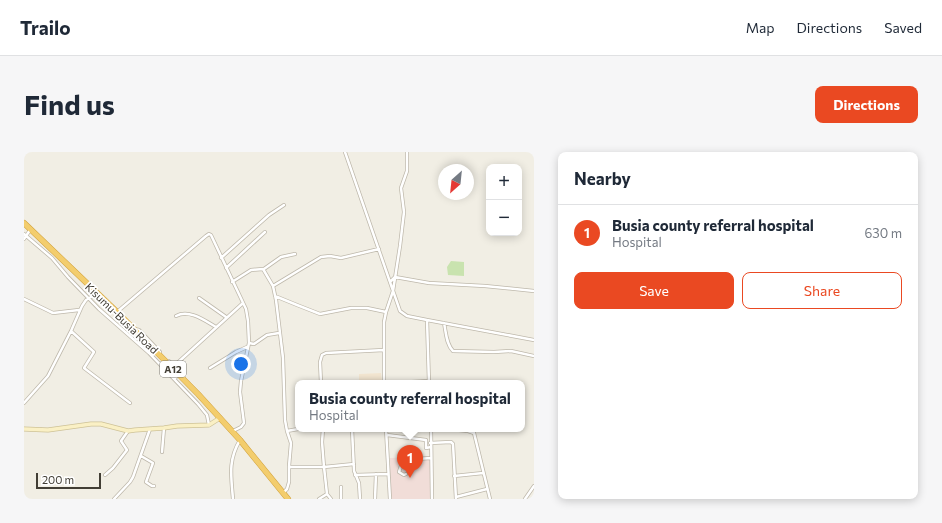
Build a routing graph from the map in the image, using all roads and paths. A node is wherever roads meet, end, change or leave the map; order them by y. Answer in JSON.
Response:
{"nodes":[{"id":1,"x":345,"y":152,"type":"edge"},
{"id":2,"x":407,"y":152,"type":"edge"},
{"id":3,"x":284,"y":205,"type":"dead end"},
{"id":4,"x":24,"y":223,"type":"edge"},
{"id":5,"x":30,"y":230,"type":"junction"},
{"id":6,"x":265,"y":232,"type":"dead end"},
{"id":7,"x":24,"y":236,"type":"edge"},
{"id":8,"x":379,"y":249,"type":"junction"},
{"id":9,"x":295,"y":254,"type":"dead end"},
{"id":10,"x":221,"y":258,"type":"junction"},
{"id":11,"x":226,"y":268,"type":"junction"},
{"id":12,"x":263,"y":269,"type":"junction"},
{"id":13,"x":395,"y":277,"type":"junction"},
{"id":14,"x":232,"y":282,"type":"junction"},
{"id":15,"x":390,"y":282,"type":"junction"},
{"id":16,"x":273,"y":286,"type":"junction"},
{"id":17,"x":393,"y":291,"type":"junction"},
{"id":18,"x":534,"y":291,"type":"edge"},
{"id":19,"x":97,"y":293,"type":"junction"},
{"id":20,"x":275,"y":296,"type":"junction"},
{"id":21,"x":88,"y":298,"type":"junction"},
{"id":22,"x":199,"y":298,"type":"dead end"},
{"id":23,"x":24,"y":299,"type":"edge"},
{"id":24,"x":243,"y":303,"type":"junction"},
{"id":25,"x":79,"y":310,"type":"dead end"},
{"id":26,"x":117,"y":312,"type":"junction"},
{"id":27,"x":386,"y":312,"type":"junction"},
{"id":28,"x":176,"y":316,"type":"dead end"},
{"id":29,"x":226,"y":317,"type":"junction"},
{"id":30,"x":427,"y":320,"type":"junction"},
{"id":31,"x":444,"y":323,"type":"junction"},
{"id":32,"x":216,"y":327,"type":"junction"},
{"id":33,"x":134,"y":329,"type":"junction"},
{"id":34,"x":72,"y":331,"type":"junction"},
{"id":35,"x":280,"y":332,"type":"junction"},
{"id":36,"x":534,"y":340,"type":"edge"},
{"id":37,"x":248,"y":345,"type":"junction"},
{"id":38,"x":384,"y":350,"type":"junction"},
{"id":39,"x":534,"y":356,"type":"edge"},
{"id":40,"x":174,"y":366,"type":"junction"},
{"id":41,"x":210,"y":368,"type":"dead end"},
{"id":42,"x":179,"y":375,"type":"junction"},
{"id":43,"x":174,"y":379,"type":"junction"},
{"id":44,"x":321,"y":380,"type":"edge"},
{"id":45,"x":384,"y":380,"type":"edge"},
{"id":46,"x":429,"y":380,"type":"edge"},
{"id":47,"x":24,"y":403,"type":"edge"},
{"id":48,"x":130,"y":403,"type":"dead end"},
{"id":49,"x":220,"y":418,"type":"junction"},
{"id":50,"x":209,"y":425,"type":"junction"},
{"id":51,"x":164,"y":428,"type":"junction"},
{"id":52,"x":24,"y":429,"type":"edge"},
{"id":53,"x":150,"y":429,"type":"junction"},
{"id":54,"x":295,"y":430,"type":"edge"},
{"id":55,"x":128,"y":431,"type":"junction"},
{"id":56,"x":232,"y":431,"type":"junction"},
{"id":57,"x":287,"y":431,"type":"junction"},
{"id":58,"x":323,"y":432,"type":"edge"},
{"id":59,"x":352,"y":432,"type":"edge"},
{"id":60,"x":386,"y":432,"type":"edge"},
{"id":61,"x":431,"y":432,"type":"edge"},
{"id":62,"x":472,"y":432,"type":"edge"},
{"id":63,"x":387,"y":435,"type":"junction"},
{"id":64,"x":240,"y":440,"type":"junction"},
{"id":65,"x":430,"y":443,"type":"junction"},
{"id":66,"x":431,"y":447,"type":"junction"},
{"id":67,"x":162,"y":452,"type":"dead end"},
{"id":68,"x":141,"y":456,"type":"junction"},
{"id":69,"x":431,"y":458,"type":"junction"},
{"id":70,"x":354,"y":464,"type":"junction"},
{"id":71,"x":289,"y":467,"type":"junction"},
{"id":72,"x":324,"y":467,"type":"junction"},
{"id":73,"x":483,"y":473,"type":"junction"},
{"id":74,"x":376,"y":474,"type":"junction"},
{"id":75,"x":388,"y":474,"type":"junction"},
{"id":76,"x":406,"y":474,"type":"dead end"},
{"id":77,"x":105,"y":475,"type":"dead end"},
{"id":78,"x":355,"y":475,"type":"junction"},
{"id":79,"x":454,"y":476,"type":"junction"},
{"id":80,"x":154,"y":486,"type":"dead end"},
{"id":81,"x":534,"y":486,"type":"edge"},
{"id":82,"x":341,"y":487,"type":"dead end"},
{"id":83,"x":487,"y":489,"type":"junction"},
{"id":84,"x":327,"y":494,"type":"junction"},
{"id":85,"x":456,"y":498,"type":"edge"},
{"id":86,"x":114,"y":499,"type":"edge"},
{"id":87,"x":233,"y":499,"type":"edge"},
{"id":88,"x":288,"y":499,"type":"edge"},
{"id":89,"x":291,"y":499,"type":"edge"},
{"id":90,"x":319,"y":499,"type":"edge"},
{"id":91,"x":331,"y":499,"type":"edge"},
{"id":92,"x":341,"y":499,"type":"edge"},
{"id":93,"x":360,"y":499,"type":"edge"},
{"id":94,"x":375,"y":499,"type":"edge"},
{"id":95,"x":390,"y":499,"type":"edge"},
{"id":96,"x":432,"y":499,"type":"edge"},
{"id":97,"x":490,"y":499,"type":"edge"},
{"id":98,"x":525,"y":499,"type":"edge"}],
"edges":[{"from":1,"to":8,"type":"street"},
{"from":2,"to":13,"type":"street"},
{"from":3,"to":10,"type":"street"},
{"from":4,"to":5,"type":"highway","number":"A12"},
{"from":5,"to":7,"type":"street"},
{"from":5,"to":19,"type":"highway","name":"Kisumu-Busia Road","number":"A12"},
{"from":6,"to":11,"type":"street"},
{"from":7,"to":21,"type":"street"},
{"from":8,"to":15,"type":"street"},
{"from":8,"to":16,"type":"street"},
{"from":9,"to":12,"type":"street"},
{"from":10,"to":11,"type":"street"},
{"from":10,"to":26,"type":"street"},
{"from":11,"to":14,"type":"street"},
{"from":12,"to":14,"type":"street"},
{"from":12,"to":16,"type":"street"},
{"from":13,"to":15,"type":"street"},
{"from":13,"to":17,"type":"street"},
{"from":13,"to":18,"type":"street"},
{"from":14,"to":24,"type":"street"},
{"from":15,"to":17,"type":"street"},
{"from":16,"to":20,"type":"street"},
{"from":17,"to":27,"type":"street"},
{"from":17,"to":30,"type":"street"},
{"from":19,"to":21,"type":"street"},
{"from":19,"to":26,"type":"highway","name":"Kisumu-Busia Road","number":"A12"},
{"from":20,"to":27,"type":"street"},
{"from":20,"to":35,"type":"street"},
{"from":21,"to":34,"type":"street"},
{"from":21,"to":43,"type":"street"},
{"from":22,"to":29,"type":"street"},
{"from":23,"to":25,"type":"street"},
{"from":24,"to":29,"type":"street"},
{"from":24,"to":37,"type":"street"},
{"from":26,"to":33,"type":"highway","name":"Kisumu-Busia Road","number":"A12"},
{"from":27,"to":38,"type":"street"},
{"from":28,"to":32,"type":"street"},
{"from":29,"to":32,"type":"street"},
{"from":30,"to":31,"type":"street"},
{"from":30,"to":46,"type":"street"},
{"from":31,"to":36,"type":"street"},
{"from":31,"to":39,"type":"street"},
{"from":32,"to":40,"type":"street"},
{"from":33,"to":40,"type":"street"},
{"from":33,"to":42,"type":"highway","name":"Kisumu-Busia Road","number":"A12"},
{"from":34,"to":47,"type":"street"},
{"from":34,"to":48,"type":"street"},
{"from":35,"to":37,"type":"street"},
{"from":35,"to":57,"type":"street"},
{"from":37,"to":41,"type":"street"},
{"from":37,"to":56,"type":"street"},
{"from":38,"to":44,"type":"street"},
{"from":38,"to":45,"type":"street"},
{"from":40,"to":42,"type":"street"},
{"from":42,"to":43,"type":"street"},
{"from":42,"to":49,"type":"highway","name":"Kisumu-Busia Road","number":"A12"},
{"from":43,"to":50,"type":"street"},
{"from":49,"to":50,"type":"street"},
{"from":49,"to":56,"type":"highway","name":"Kisumu-Busia Road","number":"A12"},
{"from":50,"to":51,"type":"street"},
{"from":51,"to":53,"type":"street"},
{"from":51,"to":67,"type":"street"},
{"from":52,"to":55,"type":"street"},
{"from":53,"to":55,"type":"street"},
{"from":53,"to":68,"type":"street"},
{"from":54,"to":57,"type":"street"},
{"from":55,"to":77,"type":"street"},
{"from":56,"to":64,"type":"highway","name":"Kisumu-Busia Road","number":"A12"},
{"from":57,"to":71,"type":"street"},
{"from":58,"to":72,"type":"street"},
{"from":59,"to":70,"type":"street"},
{"from":60,"to":63,"type":"street"},
{"from":61,"to":65,"type":"street"},
{"from":62,"to":73,"type":"street"},
{"from":63,"to":66,"type":"street"},
{"from":63,"to":75,"type":"street"},
{"from":64,"to":87,"type":"street"},
{"from":64,"to":88,"type":"highway","name":"Kisumu-Busia Road","number":"A12"},
{"from":65,"to":66,"type":"street"},
{"from":65,"to":79,"type":"street"},
{"from":66,"to":69,"type":"street"},
{"from":68,"to":80,"type":"street"},
{"from":68,"to":86,"type":"street"},
{"from":69,"to":76,"type":"street"},
{"from":69,"to":96,"type":"street"},
{"from":70,"to":72,"type":"street"},
{"from":70,"to":78,"type":"street"},
{"from":71,"to":72,"type":"street"},
{"from":71,"to":89,"type":"street"},
{"from":72,"to":84,"type":"street"},
{"from":73,"to":79,"type":"street"},
{"from":73,"to":83,"type":"street"},
{"from":74,"to":75,"type":"street"},
{"from":74,"to":78,"type":"street"},
{"from":74,"to":94,"type":"street"},
{"from":75,"to":95,"type":"street"},
{"from":78,"to":93,"type":"street"},
{"from":79,"to":85,"type":"street"},
{"from":81,"to":98,"type":"street"},
{"from":82,"to":92,"type":"street"},
{"from":83,"to":85,"type":"street"},
{"from":83,"to":97,"type":"street"},
{"from":84,"to":90,"type":"street"},
{"from":84,"to":91,"type":"street"}]}
